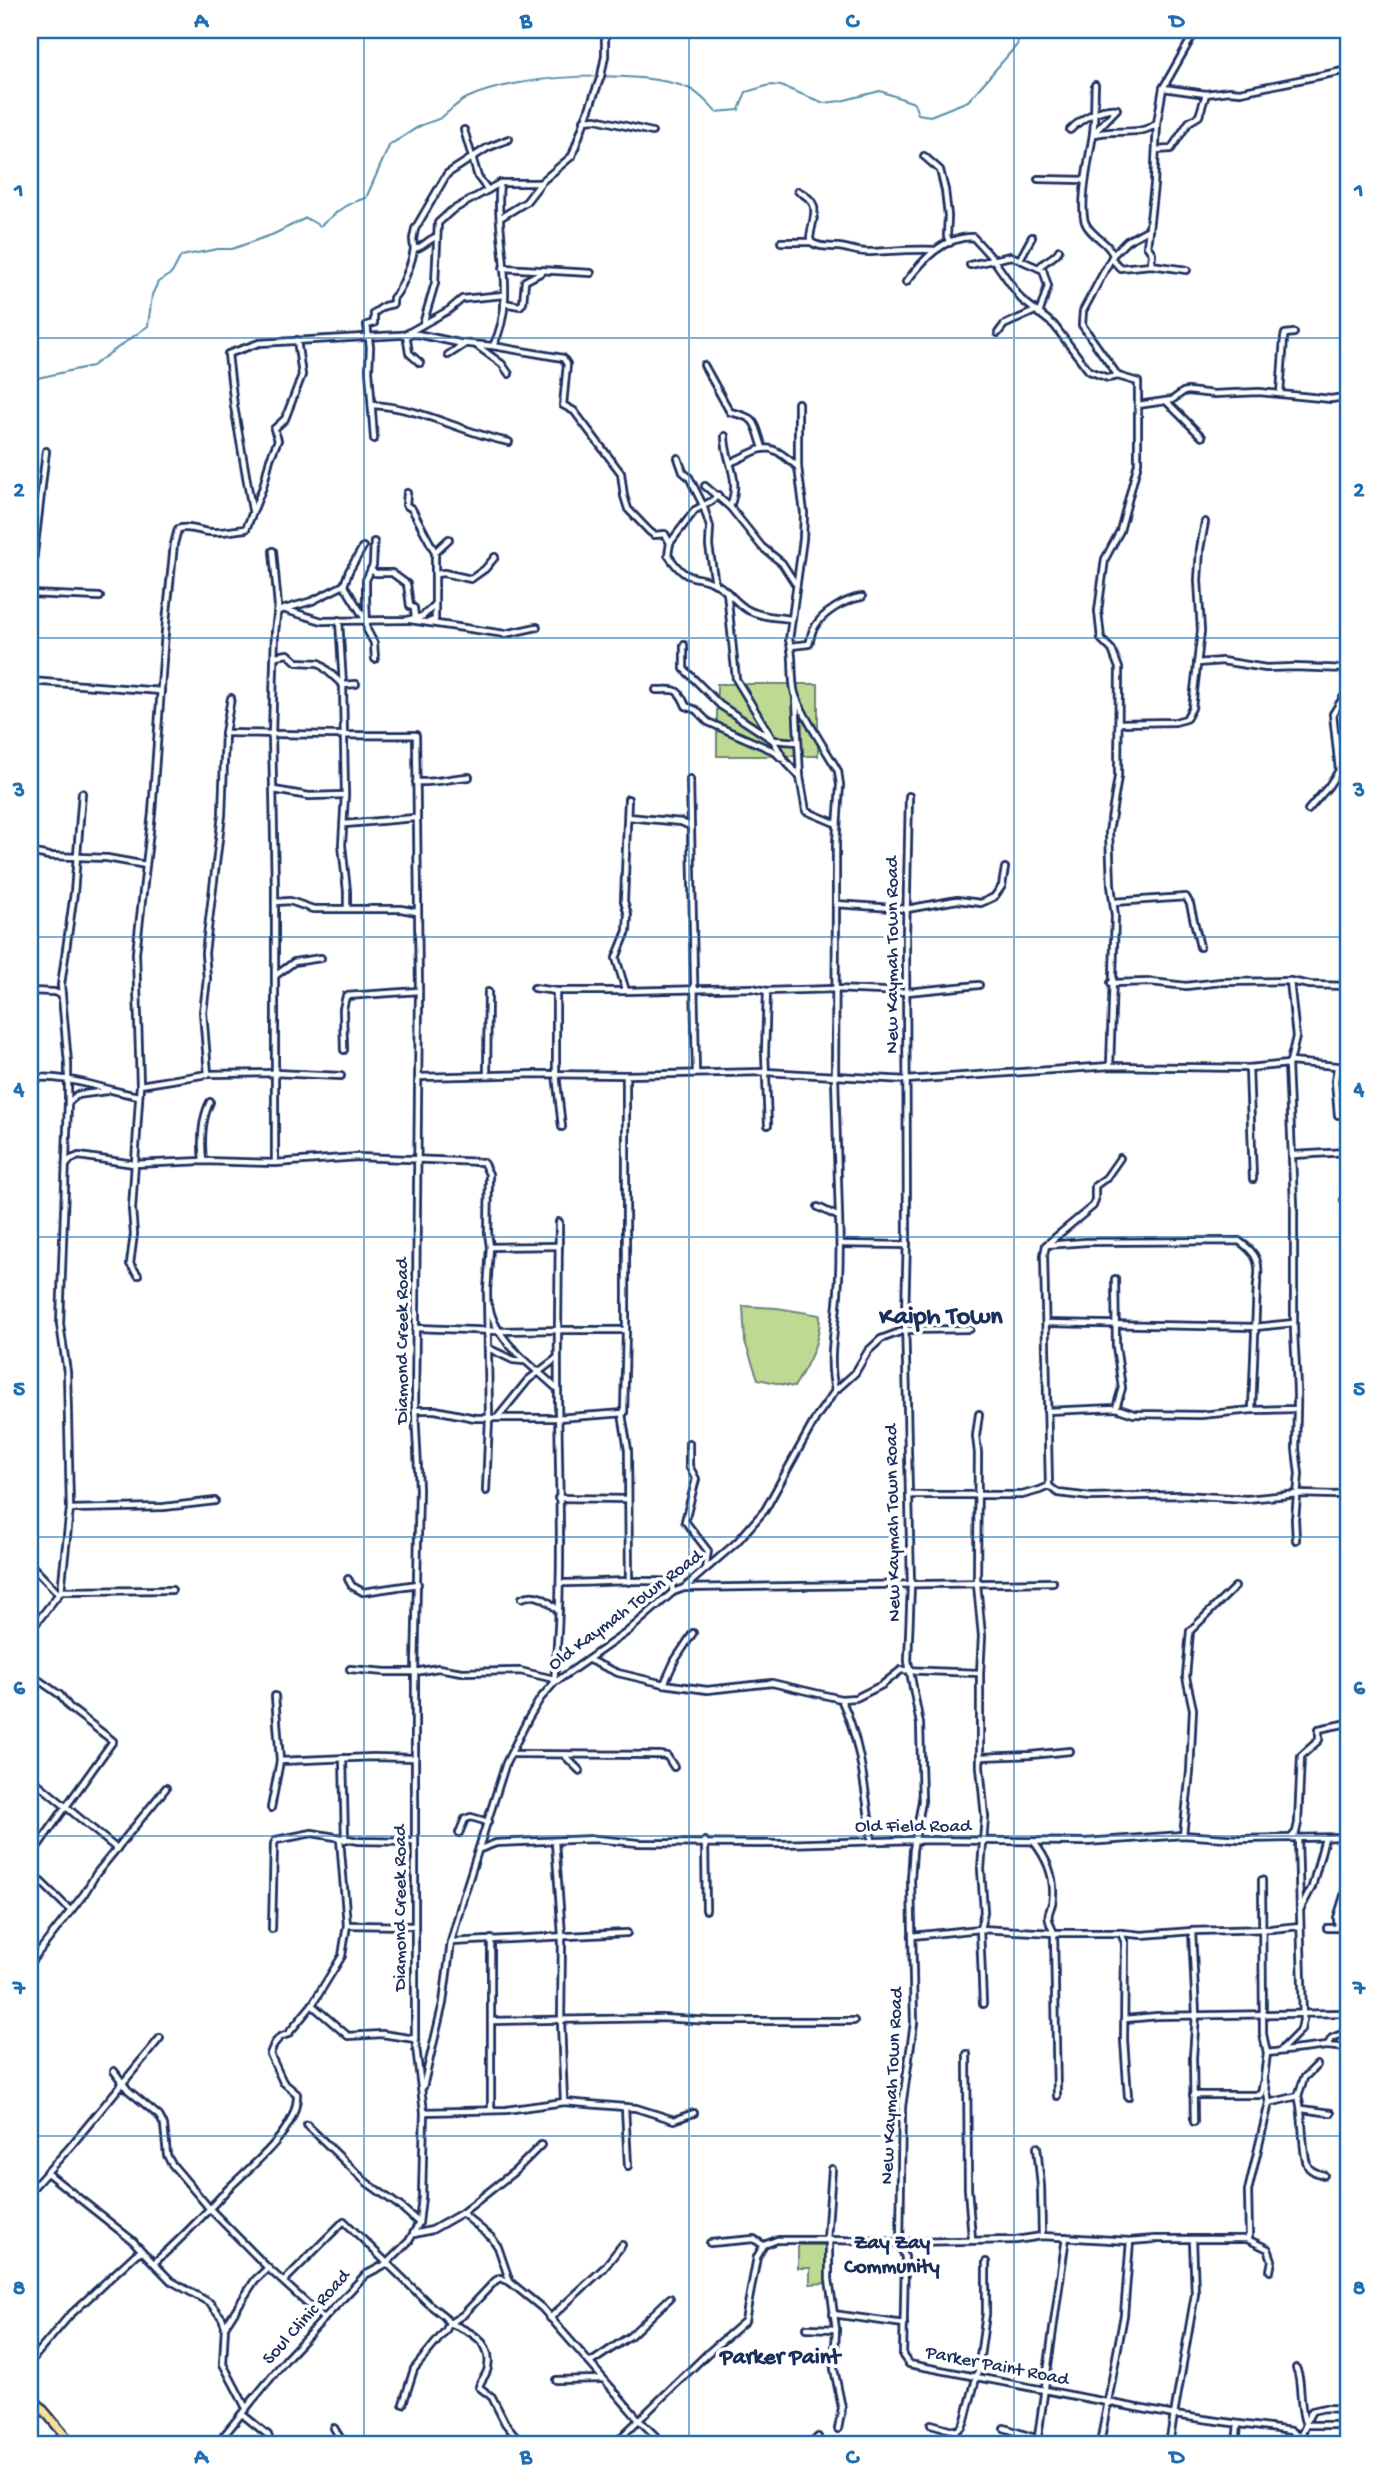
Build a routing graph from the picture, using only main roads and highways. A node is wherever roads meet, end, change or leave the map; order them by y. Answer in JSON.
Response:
{"nodes":[{"id":1,"x":30,"y":2394,"type":"edge"},
{"id":2,"x":72,"y":2444,"type":"edge"}],
"edges":[{"from":1,"to":2,"type":"highway"}]}
